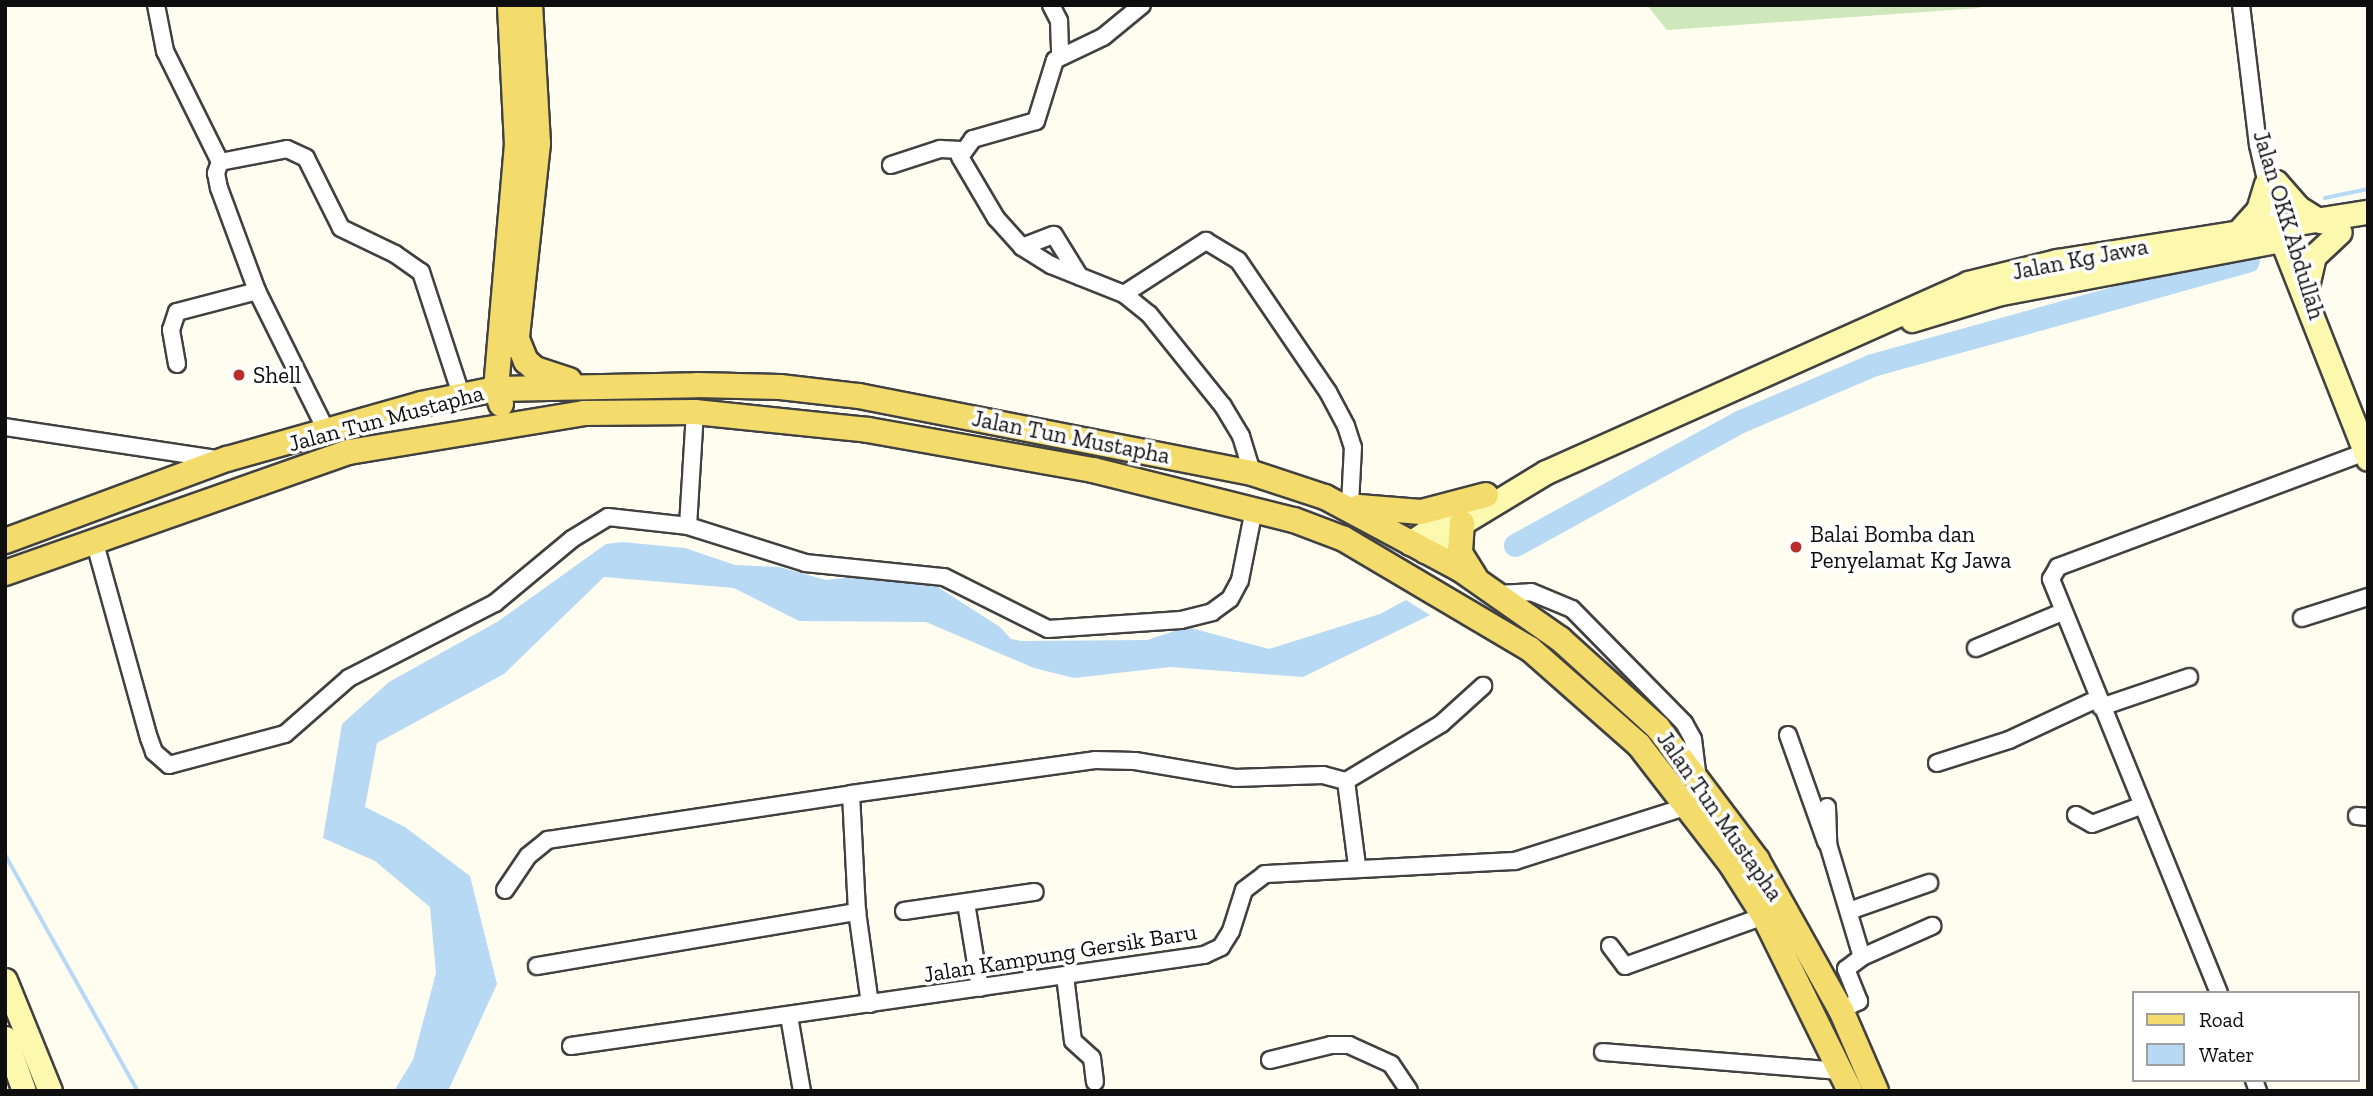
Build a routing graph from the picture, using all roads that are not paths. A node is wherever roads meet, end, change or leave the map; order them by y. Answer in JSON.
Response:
{"nodes":[{"id":1,"x":156,"y":5,"type":"edge"},
{"id":2,"x":510,"y":5,"type":"edge"},
{"id":3,"x":530,"y":5,"type":"edge"},
{"id":4,"x":1051,"y":5,"type":"edge"},
{"id":5,"x":1142,"y":5,"type":"edge"},
{"id":6,"x":2241,"y":5,"type":"edge"},
{"id":7,"x":1059,"y":56,"type":"junction"},
{"id":8,"x":961,"y":150,"type":"junction"},
{"id":9,"x":220,"y":162,"type":"junction"},
{"id":10,"x":891,"y":166,"type":"dead end"},
{"id":11,"x":2271,"y":183,"type":"junction"},
{"id":12,"x":2368,"y":212,"type":"edge"},
{"id":13,"x":2330,"y":226,"type":"junction"},
{"id":14,"x":2368,"y":228,"type":"edge"},
{"id":15,"x":2285,"y":233,"type":"junction"},
{"id":16,"x":2242,"y":240,"type":"junction"},
{"id":17,"x":1022,"y":247,"type":"junction"},
{"id":18,"x":1080,"y":278,"type":"junction"},
{"id":19,"x":2302,"y":280,"type":"junction"},
{"id":20,"x":257,"y":291,"type":"junction"},
{"id":21,"x":1124,"y":294,"type":"junction"},
{"id":22,"x":509,"y":334,"type":"junction"},
{"id":23,"x":177,"y":364,"type":"dead end"},
{"id":24,"x":647,"y":386,"type":"junction"},
{"id":25,"x":459,"y":388,"type":"junction"},
{"id":26,"x":503,"y":395,"type":"junction"},
{"id":27,"x":421,"y":404,"type":"junction"},
{"id":28,"x":695,"y":412,"type":"junction"},
{"id":29,"x":584,"y":413,"type":"junction"},
{"id":30,"x":5,"y":427,"type":"edge"},
{"id":31,"x":327,"y":432,"type":"junction"},
{"id":32,"x":349,"y":452,"type":"junction"},
{"id":33,"x":2366,"y":456,"type":"edge"},
{"id":34,"x":227,"y":459,"type":"junction"},
{"id":35,"x":1546,"y":472,"type":"junction"},
{"id":36,"x":1252,"y":473,"type":"junction"},
{"id":37,"x":1486,"y":495,"type":"junction"},
{"id":38,"x":1325,"y":497,"type":"junction"},
{"id":39,"x":1350,"y":505,"type":"junction"},
{"id":40,"x":1254,"y":509,"type":"junction"},
{"id":41,"x":1462,"y":523,"type":"junction"},
{"id":42,"x":688,"y":526,"type":"junction"},
{"id":43,"x":94,"y":540,"type":"junction"},
{"id":44,"x":1344,"y":540,"type":"junction"},
{"id":45,"x":5,"y":541,"type":"edge"},
{"id":46,"x":1418,"y":550,"type":"junction"},
{"id":47,"x":5,"y":573,"type":"edge"},
{"id":48,"x":1476,"y":579,"type":"junction"},
{"id":49,"x":1497,"y":594,"type":"junction"},
{"id":50,"x":2368,"y":597,"type":"edge"},
{"id":51,"x":2062,"y":612,"type":"junction"},
{"id":52,"x":2302,"y":618,"type":"dead end"},
{"id":53,"x":1976,"y":648,"type":"dead end"},
{"id":54,"x":1530,"y":649,"type":"junction"},
{"id":55,"x":2189,"y":677,"type":"dead end"},
{"id":56,"x":1483,"y":686,"type":"dead end"},
{"id":57,"x":2099,"y":703,"type":"junction"},
{"id":58,"x":1788,"y":735,"type":"dead end"},
{"id":59,"x":1937,"y":763,"type":"dead end"},
{"id":60,"x":1346,"y":781,"type":"junction"},
{"id":61,"x":851,"y":794,"type":"junction"},
{"id":62,"x":1699,"y":794,"type":"junction"},
{"id":63,"x":2143,"y":804,"type":"junction"},
{"id":64,"x":1827,"y":807,"type":"dead end"},
{"id":65,"x":2076,"y":815,"type":"dead end"},
{"id":66,"x":1828,"y":844,"type":"junction"},
{"id":67,"x":1357,"y":866,"type":"junction"},
{"id":68,"x":1929,"y":883,"type":"dead end"},
{"id":69,"x":505,"y":890,"type":"dead end"},
{"id":70,"x":1035,"y":892,"type":"dead end"},
{"id":71,"x":966,"y":903,"type":"junction"},
{"id":72,"x":904,"y":911,"type":"dead end"},
{"id":73,"x":1849,"y":911,"type":"junction"},
{"id":74,"x":856,"y":912,"type":"junction"},
{"id":75,"x":1764,"y":916,"type":"junction"},
{"id":76,"x":1932,"y":926,"type":"dead end"},
{"id":77,"x":1609,"y":946,"type":"dead end"},
{"id":78,"x":1862,"y":957,"type":"junction"},
{"id":79,"x":537,"y":966,"type":"dead end"},
{"id":80,"x":1065,"y":976,"type":"junction"},
{"id":81,"x":5,"y":980,"type":"edge"},
{"id":82,"x":980,"y":988,"type":"junction"},
{"id":83,"x":2218,"y":991,"type":"edge"},
{"id":84,"x":870,"y":1004,"type":"junction"},
{"id":85,"x":1841,"y":1010,"type":"junction"},
{"id":86,"x":789,"y":1016,"type":"junction"},
{"id":87,"x":5,"y":1038,"type":"edge"},
{"id":88,"x":571,"y":1046,"type":"dead end"},
{"id":89,"x":1603,"y":1052,"type":"dead end"},
{"id":90,"x":1270,"y":1060,"type":"dead end"},
{"id":91,"x":1846,"y":1081,"type":"edge"},
{"id":92,"x":1095,"y":1082,"type":"dead end"},
{"id":93,"x":24,"y":1091,"type":"edge"},
{"id":94,"x":50,"y":1091,"type":"edge"},
{"id":95,"x":802,"y":1091,"type":"edge"},
{"id":96,"x":1409,"y":1091,"type":"edge"},
{"id":97,"x":1875,"y":1091,"type":"edge"}],
"edges":[{"from":1,"to":9,"type":"street"},
{"from":2,"to":22,"type":"main road"},
{"from":3,"to":22,"type":"main road"},
{"from":4,"to":7,"type":"street"},
{"from":5,"to":7,"type":"street"},
{"from":6,"to":11,"type":"street","name":"Jalan OKK Abdullah"},
{"from":7,"to":8,"type":"street"},
{"from":8,"to":10,"type":"street"},
{"from":8,"to":17,"type":"street"},
{"from":9,"to":20,"type":"street"},
{"from":9,"to":25,"type":"street"},
{"from":11,"to":13,"type":"main road"},
{"from":11,"to":15,"type":"street","name":"Jalan OKK Abdullah"},
{"from":11,"to":16,"type":"main road"},
{"from":12,"to":13,"type":"main road"},
{"from":13,"to":14,"type":"main road"},
{"from":13,"to":15,"type":"main road","name":"Jalan Kg Jawa"},
{"from":13,"to":19,"type":"main road"},
{"from":15,"to":16,"type":"main road","name":"Jalan Kg Jawa"},
{"from":15,"to":19,"type":"main road","name":"Jalan OKK Abdullah"},
{"from":16,"to":19,"type":"main road"},
{"from":16,"to":35,"type":"main road","name":"Jalan Kg Jawa"},
{"from":17,"to":18,"type":"street"},
{"from":17,"to":18,"type":"street"},
{"from":18,"to":21,"type":"street"},
{"from":19,"to":33,"type":"main road","name":"Jalan OKK Abdullah"},
{"from":20,"to":23,"type":"street"},
{"from":20,"to":31,"type":"street"},
{"from":21,"to":36,"type":"street"},
{"from":21,"to":39,"type":"street"},
{"from":22,"to":24,"type":"main road"},
{"from":22,"to":25,"type":"main road"},
{"from":22,"to":26,"type":"main road"},
{"from":24,"to":26,"type":"main road","name":"Jalan Tun Mustapha"},
{"from":24,"to":36,"type":"main road","name":"Jalan Tun Mustapha"},
{"from":25,"to":27,"type":"main road"},
{"from":26,"to":27,"type":"main road","name":"Jalan Tun Mustapha"},
{"from":26,"to":29,"type":"main road"},
{"from":26,"to":32,"type":"main road"},
{"from":27,"to":31,"type":"main road","name":"Jalan Tun Mustapha"},
{"from":28,"to":29,"type":"main road"},
{"from":28,"to":40,"type":"main road"},
{"from":28,"to":42,"type":"street"},
{"from":29,"to":32,"type":"main road"},
{"from":30,"to":34,"type":"street"},
{"from":31,"to":34,"type":"main road","name":"Jalan Tun Mustapha"},
{"from":32,"to":43,"type":"main road"},
{"from":33,"to":51,"type":"street"},
{"from":34,"to":45,"type":"main road","name":"Jalan Tun Mustapha"},
{"from":35,"to":37,"type":"main road","name":"Jalan Kg Jawa"},
{"from":35,"to":41,"type":"main road","name":"Jalan Kg Jawa"},
{"from":36,"to":38,"type":"main road","name":"Jalan Tun Mustapha"},
{"from":37,"to":39,"type":"main road"},
{"from":37,"to":46,"type":"main road","name":"Jalan Kg Jawa"},
{"from":38,"to":39,"type":"main road"},
{"from":38,"to":46,"type":"main road","name":"Jalan Tun Mustapha"},
{"from":40,"to":42,"type":"street"},
{"from":40,"to":44,"type":"main road"},
{"from":41,"to":46,"type":"main road","name":"Jalan Kg Jawa"},
{"from":41,"to":48,"type":"main road"},
{"from":42,"to":43,"type":"street"},
{"from":43,"to":47,"type":"main road"},
{"from":44,"to":46,"type":"main road"},
{"from":44,"to":54,"type":"main road"},
{"from":46,"to":48,"type":"main road","name":"Jalan Tun Mustapha"},
{"from":46,"to":54,"type":"main road"},
{"from":48,"to":49,"type":"main road","name":"Jalan Tun Mustapha"},
{"from":49,"to":62,"type":"main road","name":"Jalan Tun Mustapha"},
{"from":49,"to":62,"type":"street"},
{"from":50,"to":52,"type":"street"},
{"from":51,"to":53,"type":"street"},
{"from":51,"to":57,"type":"street"},
{"from":54,"to":62,"type":"main road"},
{"from":55,"to":57,"type":"street"},
{"from":56,"to":60,"type":"street"},
{"from":57,"to":59,"type":"street"},
{"from":57,"to":63,"type":"street"},
{"from":58,"to":66,"type":"street"},
{"from":60,"to":61,"type":"street"},
{"from":60,"to":67,"type":"street"},
{"from":61,"to":69,"type":"street"},
{"from":61,"to":74,"type":"street"},
{"from":62,"to":67,"type":"street","name":"Jalan Kampung Gersik Baru"},
{"from":62,"to":75,"type":"main road"},
{"from":62,"to":85,"type":"main road","name":"Jalan Tun Mustapha"},
{"from":63,"to":65,"type":"street"},
{"from":63,"to":83,"type":"street"},
{"from":64,"to":66,"type":"street"},
{"from":66,"to":73,"type":"street"},
{"from":67,"to":80,"type":"street","name":"Jalan Kampung Gersik Baru"},
{"from":68,"to":73,"type":"street"},
{"from":70,"to":71,"type":"street"},
{"from":71,"to":72,"type":"street"},
{"from":71,"to":82,"type":"street"},
{"from":73,"to":78,"type":"street"},
{"from":74,"to":79,"type":"street"},
{"from":74,"to":84,"type":"street"},
{"from":75,"to":77,"type":"street"},
{"from":75,"to":91,"type":"main road"},
{"from":76,"to":78,"type":"street"},
{"from":78,"to":85,"type":"street"},
{"from":80,"to":82,"type":"street","name":"Jalan Kampung Gersik Baru"},
{"from":80,"to":92,"type":"street"},
{"from":81,"to":94,"type":"main road"},
{"from":82,"to":84,"type":"street","name":"Jalan Kampung Gersik Baru"},
{"from":84,"to":86,"type":"street","name":"Jalan Kampung Gersik Baru"},
{"from":85,"to":97,"type":"main road","name":"Jalan Tun Mustapha"},
{"from":86,"to":88,"type":"street","name":"Jalan Kampung Gersik Baru"},
{"from":86,"to":95,"type":"street"},
{"from":87,"to":93,"type":"main road"},
{"from":89,"to":91,"type":"street"},
{"from":90,"to":96,"type":"street"}]}
